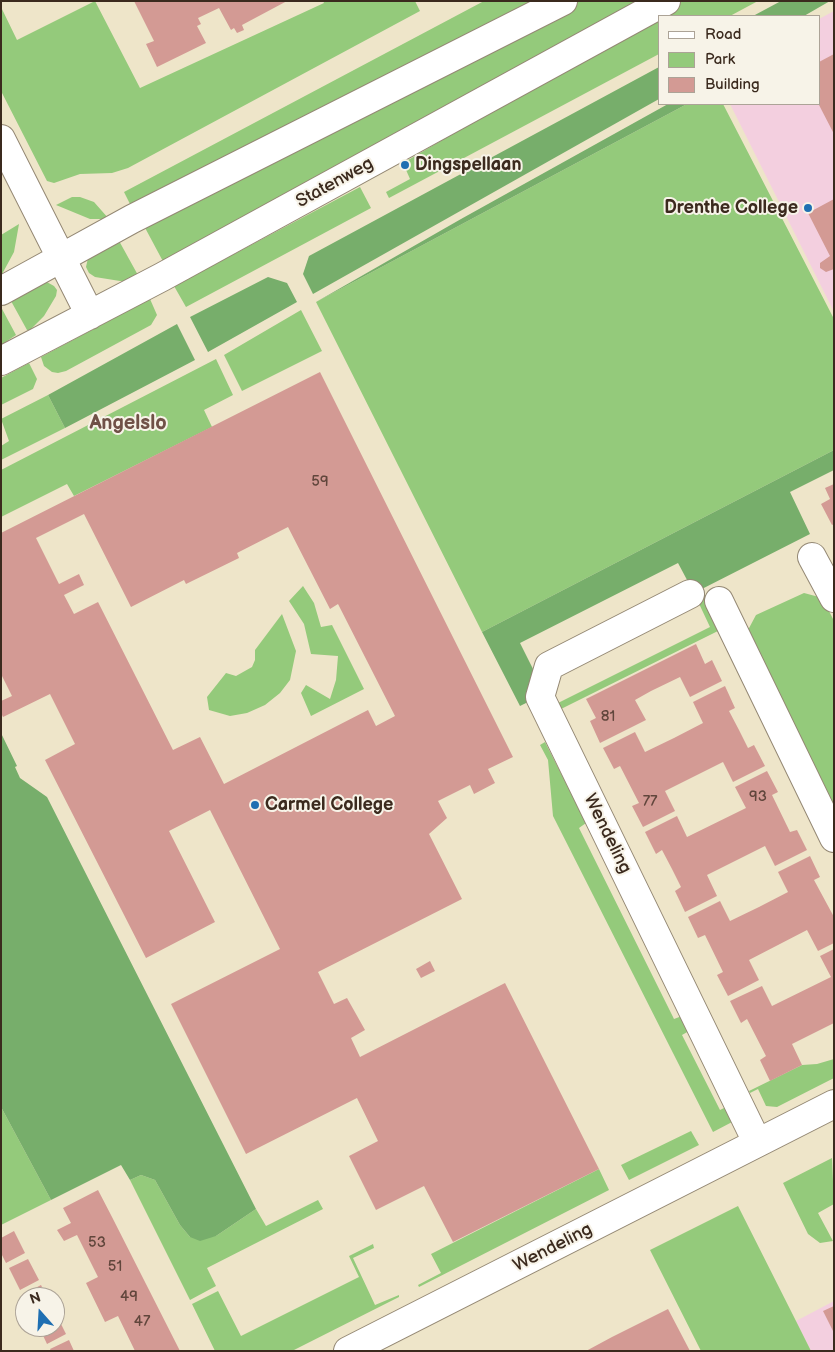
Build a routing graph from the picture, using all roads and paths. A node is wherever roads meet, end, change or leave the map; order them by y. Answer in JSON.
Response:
{"nodes":[{"id":1,"x":563,"y":1,"type":"edge"},
{"id":2,"x":666,"y":1,"type":"edge"},
{"id":3,"x":1,"y":140,"type":"edge"},
{"id":4,"x":61,"y":257,"type":"junction"},
{"id":5,"x":1,"y":291,"type":"edge"},
{"id":6,"x":90,"y":314,"type":"junction"},
{"id":7,"x":1,"y":361,"type":"edge"},
{"id":8,"x":812,"y":557,"type":"dead end"},
{"id":9,"x":690,"y":594,"type":"dead end"},
{"id":10,"x":834,"y":598,"type":"edge"},
{"id":11,"x":719,"y":601,"type":"dead end"},
{"id":12,"x":834,"y":838,"type":"edge"},
{"id":13,"x":834,"y":1104,"type":"edge"},
{"id":14,"x":757,"y":1142,"type":"junction"},
{"id":15,"x":348,"y":1351,"type":"edge"}],
"edges":[{"from":1,"to":4,"type":"street"},
{"from":2,"to":6,"type":"street","name":"Statenweg"},
{"from":3,"to":4,"type":"street"},
{"from":4,"to":5,"type":"street"},
{"from":4,"to":6,"type":"street"},
{"from":6,"to":7,"type":"street","name":"Statenweg"},
{"from":8,"to":10,"type":"street"},
{"from":9,"to":14,"type":"street","name":"Wendeling"},
{"from":11,"to":12,"type":"street"},
{"from":13,"to":14,"type":"street","name":"Wendeling"},
{"from":14,"to":15,"type":"street","name":"Wendeling"}]}
